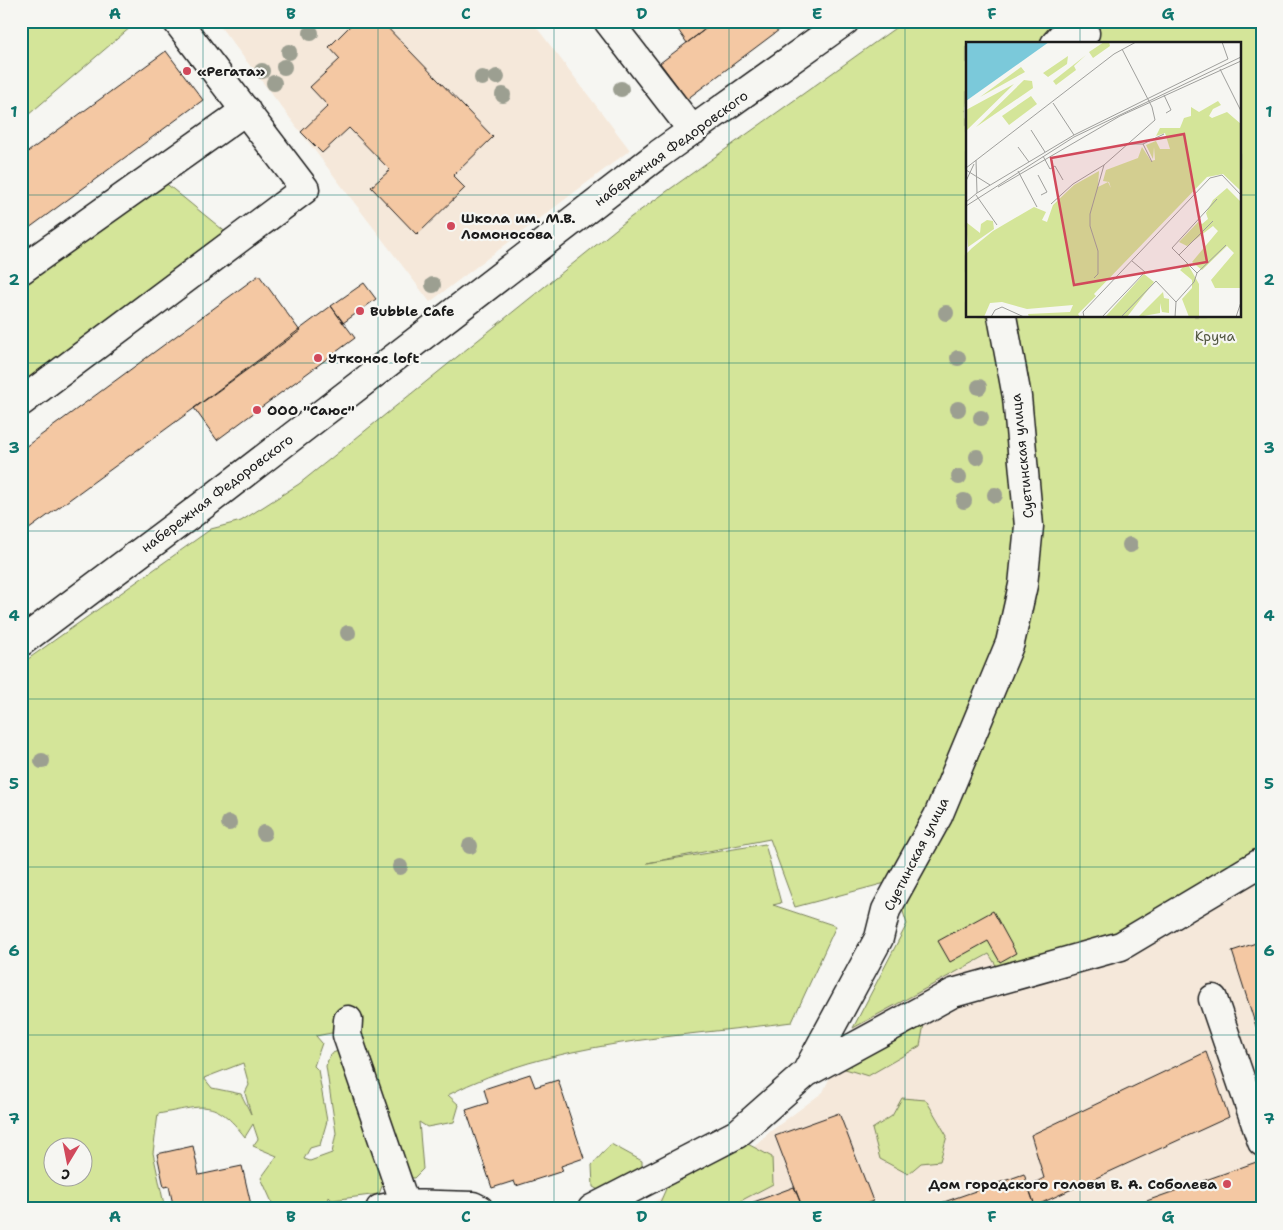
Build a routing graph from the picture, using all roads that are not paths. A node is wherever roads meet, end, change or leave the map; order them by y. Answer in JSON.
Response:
{"nodes":[{"id":1,"x":177,"y":21,"type":"edge"},
{"id":2,"x":608,"y":21,"type":"edge"},
{"id":3,"x":846,"y":21,"type":"edge"},
{"id":4,"x":1085,"y":33,"type":"dead end"},
{"id":5,"x":1057,"y":42,"type":"edge"},
{"id":6,"x":246,"y":110,"type":"junction"},
{"id":7,"x":693,"y":131,"type":"junction"},
{"id":8,"x":21,"y":270,"type":"edge"},
{"id":9,"x":1002,"y":318,"type":"edge"},
{"id":10,"x":21,"y":402,"type":"edge"},
{"id":11,"x":21,"y":642,"type":"edge"},
{"id":12,"x":1262,"y":862,"type":"edge"},
{"id":13,"x":1213,"y":999,"type":"dead end"},
{"id":14,"x":348,"y":1020,"type":"dead end"},
{"id":15,"x":806,"y":1073,"type":"junction"},
{"id":16,"x":1262,"y":1142,"type":"edge"},
{"id":17,"x":392,"y":1206,"type":"edge"},
{"id":18,"x":479,"y":1209,"type":"edge"},
{"id":19,"x":592,"y":1209,"type":"edge"}],
"edges":[{"from":1,"to":6,"type":"street"},
{"from":2,"to":7,"type":"street"},
{"from":3,"to":7,"type":"street","name":"набережная Федоровского"},
{"from":4,"to":5,"type":"street"},
{"from":6,"to":8,"type":"street"},
{"from":6,"to":10,"type":"street"},
{"from":7,"to":11,"type":"street","name":"набережная Федоровского"},
{"from":9,"to":15,"type":"street","name":"Суетинская улица"},
{"from":12,"to":15,"type":"street"},
{"from":13,"to":16,"type":"street"},
{"from":14,"to":17,"type":"street"},
{"from":15,"to":19,"type":"street","name":"Суетинская улица"},
{"from":17,"to":18,"type":"street"}]}
